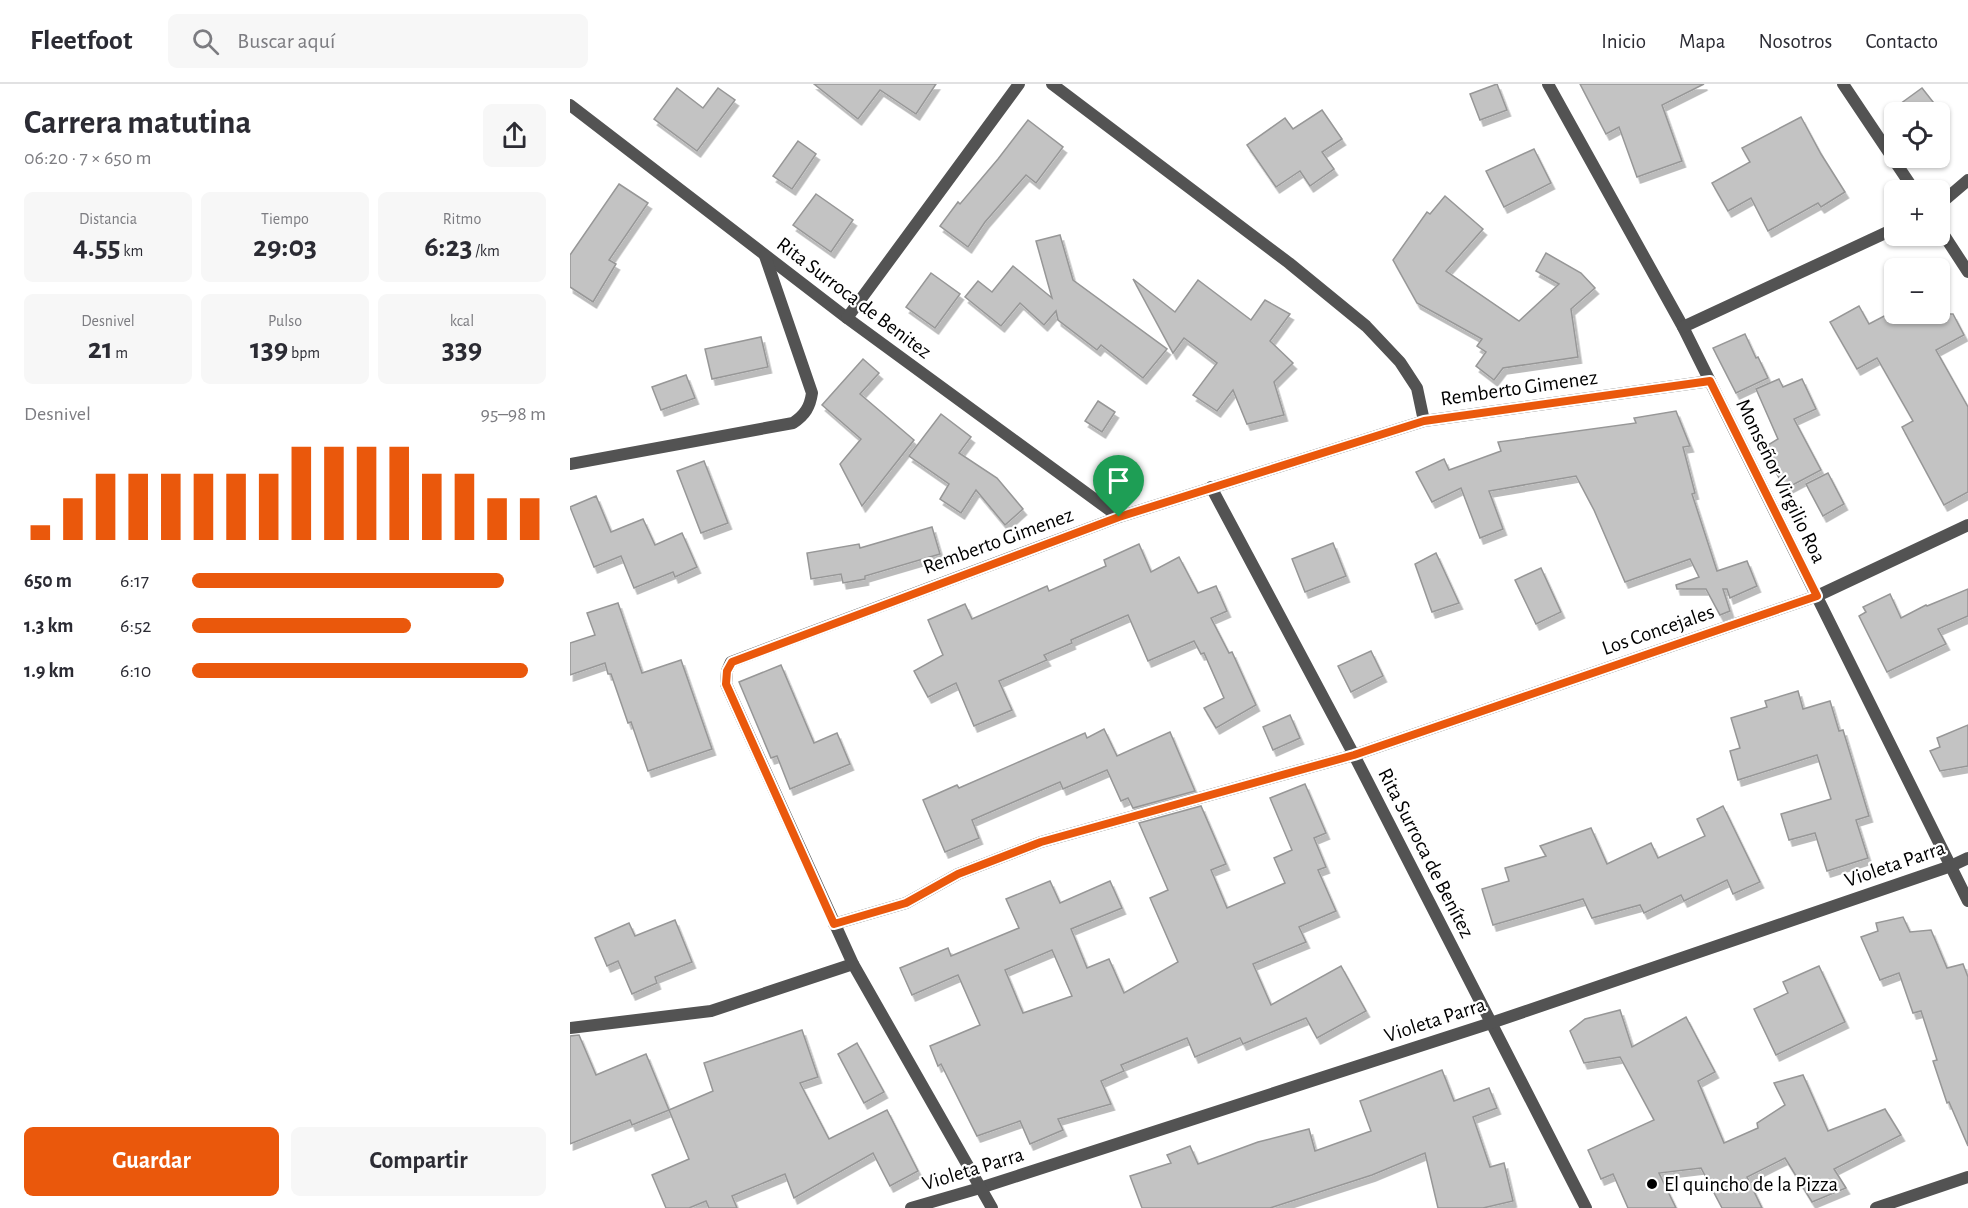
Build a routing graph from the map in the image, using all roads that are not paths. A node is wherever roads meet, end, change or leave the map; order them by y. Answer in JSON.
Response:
{"nodes":[{"id":1,"x":1019,"y":84,"type":"edge"},
{"id":2,"x":1052,"y":84,"type":"edge"},
{"id":3,"x":1548,"y":84,"type":"edge"},
{"id":4,"x":1843,"y":84,"type":"edge"},
{"id":5,"x":570,"y":105,"type":"edge"},
{"id":6,"x":1907,"y":180,"type":"edge"},
{"id":7,"x":1968,"y":180,"type":"edge"},
{"id":8,"x":1950,"y":195,"type":"edge"},
{"id":9,"x":1884,"y":234,"type":"edge"},
{"id":10,"x":1950,"y":244,"type":"edge"},
{"id":11,"x":765,"y":256,"type":"junction"},
{"id":12,"x":1968,"y":272,"type":"edge"},
{"id":13,"x":847,"y":318,"type":"junction"},
{"id":14,"x":1683,"y":327,"type":"junction"},
{"id":15,"x":1710,"y":381,"type":"junction"},
{"id":16,"x":1424,"y":421,"type":"junction"},
{"id":17,"x":570,"y":464,"type":"edge"},
{"id":18,"x":1211,"y":487,"type":"junction"},
{"id":19,"x":1119,"y":517,"type":"junction"},
{"id":20,"x":1968,"y":525,"type":"edge"},
{"id":21,"x":1817,"y":596,"type":"junction"},
{"id":22,"x":1354,"y":755,"type":"junction"},
{"id":23,"x":1968,"y":858,"type":"edge"},
{"id":24,"x":1951,"y":866,"type":"junction"},
{"id":25,"x":1968,"y":901,"type":"edge"},
{"id":26,"x":834,"y":924,"type":"junction"},
{"id":27,"x":852,"y":964,"type":"junction"},
{"id":28,"x":1491,"y":1023,"type":"junction"},
{"id":29,"x":570,"y":1028,"type":"edge"},
{"id":30,"x":1968,"y":1177,"type":"edge"},
{"id":31,"x":980,"y":1188,"type":"junction"},
{"id":32,"x":910,"y":1208,"type":"edge"},
{"id":33,"x":992,"y":1208,"type":"edge"},
{"id":34,"x":1586,"y":1208,"type":"edge"},
{"id":35,"x":1876,"y":1208,"type":"edge"}],
"edges":[{"from":1,"to":13,"type":"street"},
{"from":2,"to":16,"type":"street"},
{"from":3,"to":14,"type":"street","name":"Monseñor Virgilio Roa"},
{"from":4,"to":6,"type":"street"},
{"from":5,"to":11,"type":"street","name":"Rita Surroca de Benitez"},
{"from":7,"to":8,"type":"street"},
{"from":9,"to":14,"type":"street"},
{"from":10,"to":12,"type":"street"},
{"from":11,"to":13,"type":"street","name":"Rita Surroca de Benitez"},
{"from":11,"to":17,"type":"street"},
{"from":13,"to":19,"type":"street","name":"Rita Surroca de Benitez"},
{"from":14,"to":15,"type":"street","name":"Monseñor Virgilio Roa"},
{"from":15,"to":16,"type":"street","name":"Remberto Gimenez"},
{"from":15,"to":21,"type":"street","name":"Monseñor Virgilio Roa"},
{"from":16,"to":18,"type":"street","name":"Remberto Gimenez"},
{"from":18,"to":19,"type":"street","name":"Remberto Gimenez"},
{"from":18,"to":22,"type":"street","name":"Rita Surroca de Benítez"},
{"from":19,"to":26,"type":"street","name":"Remberto Gimenez"},
{"from":20,"to":21,"type":"street","name":"Los Concejales"},
{"from":21,"to":22,"type":"street","name":"Los Concejales"},
{"from":21,"to":24,"type":"street","name":"Monseñor Virgilio Roa"},
{"from":22,"to":26,"type":"street","name":"Los Concejales"},
{"from":22,"to":28,"type":"street","name":"Rita Surroca de Benítez"},
{"from":23,"to":24,"type":"street","name":"Violeta Parra"},
{"from":24,"to":25,"type":"street","name":"Monseñor Virgilio Roa"},
{"from":24,"to":28,"type":"street","name":"Violeta Parra"},
{"from":26,"to":27,"type":"street","name":"Remberto Gimenez"},
{"from":27,"to":29,"type":"street"},
{"from":27,"to":31,"type":"street","name":"Remberto Gimenez"},
{"from":28,"to":31,"type":"street","name":"Violeta Parra"},
{"from":28,"to":34,"type":"street","name":"Rita Surroca de Benítez"},
{"from":30,"to":35,"type":"street"},
{"from":31,"to":32,"type":"street","name":"Violeta Parra"},
{"from":31,"to":33,"type":"street","name":"Remberto Gimenez"}]}
